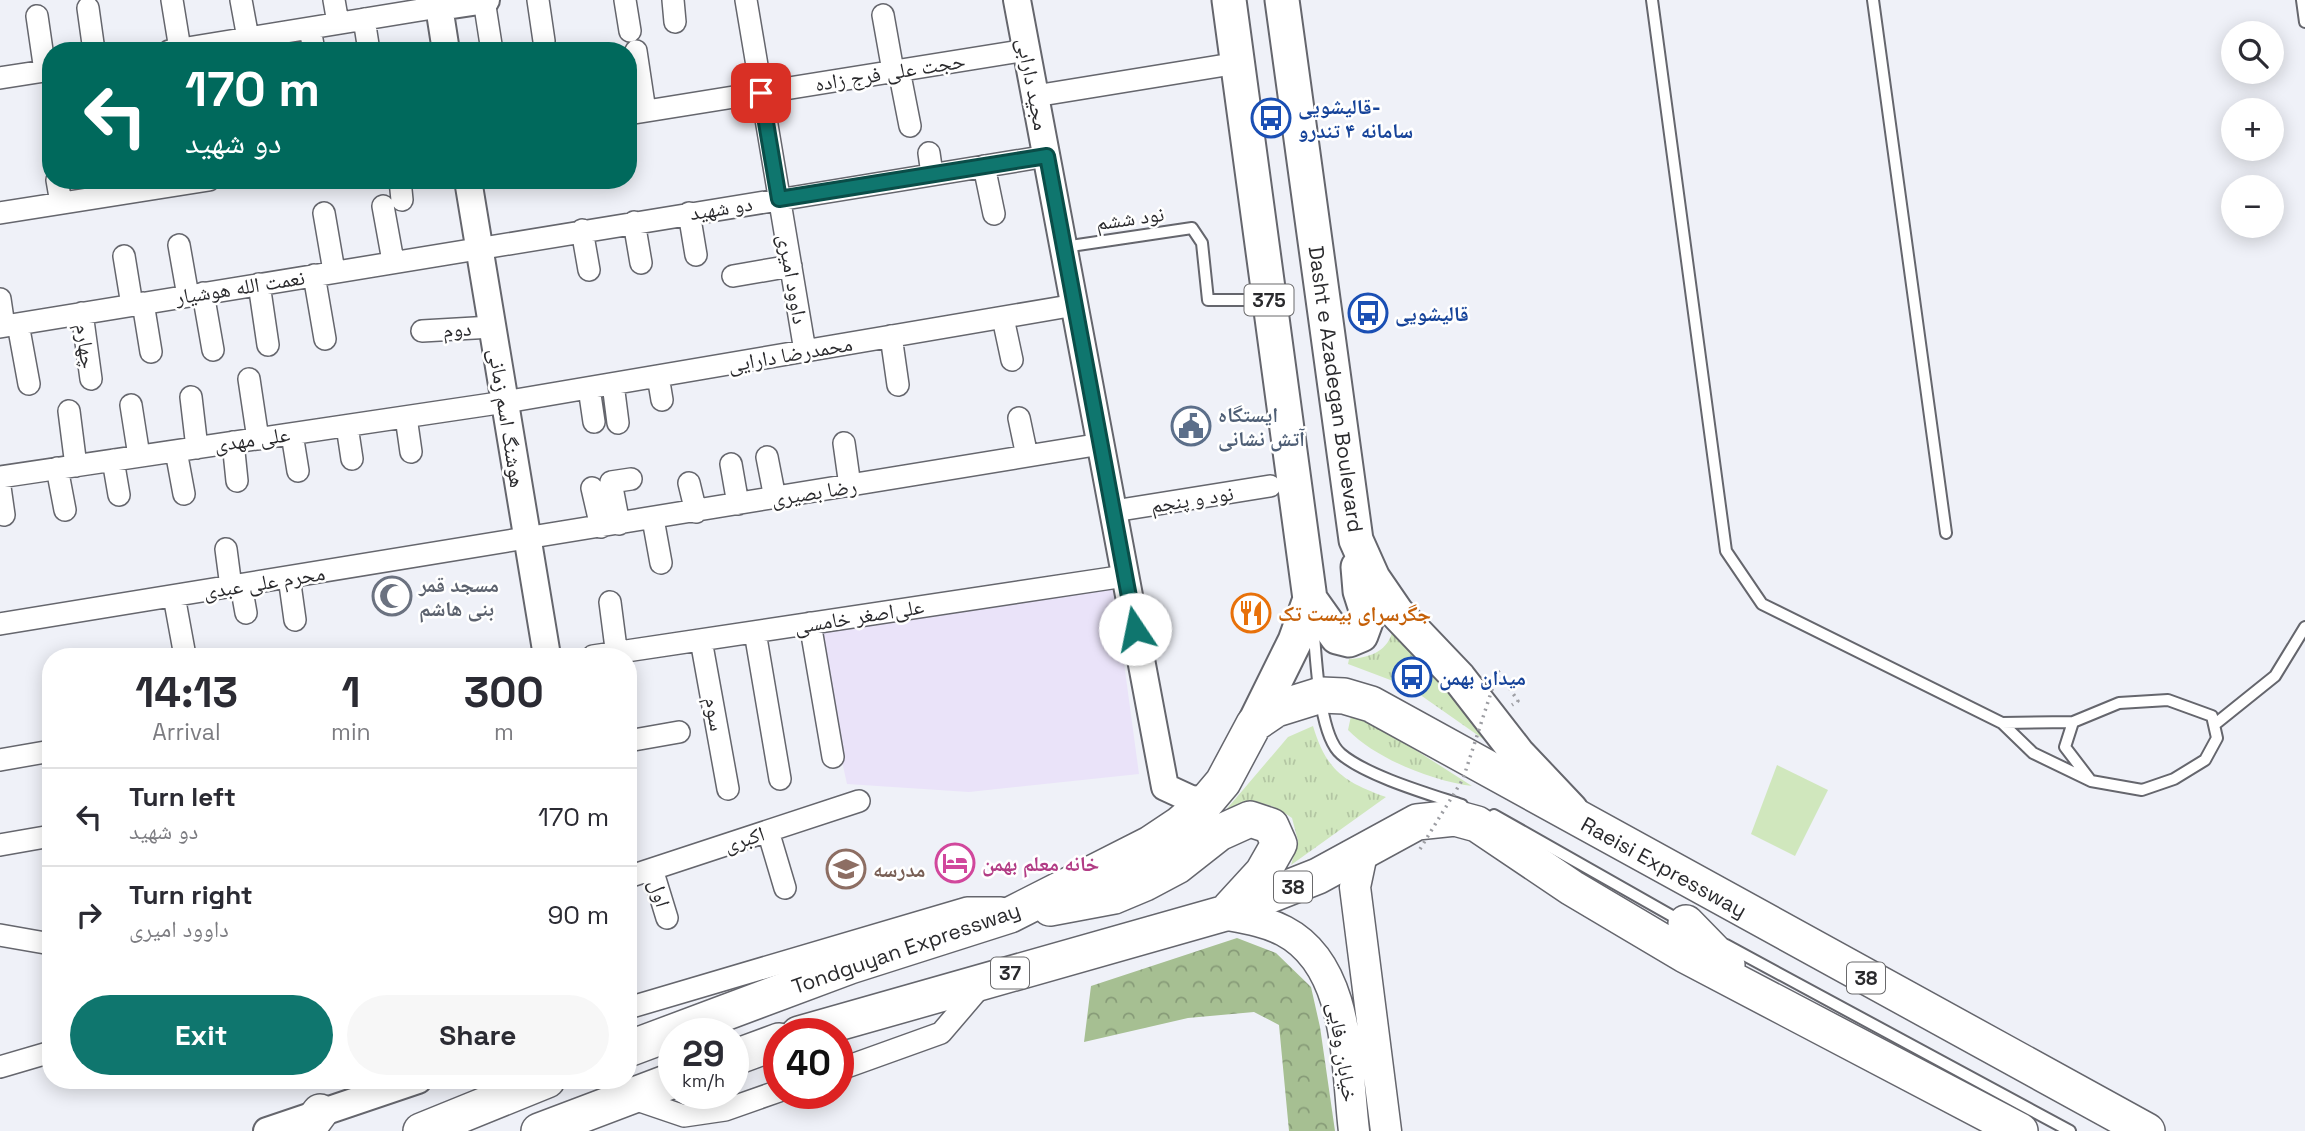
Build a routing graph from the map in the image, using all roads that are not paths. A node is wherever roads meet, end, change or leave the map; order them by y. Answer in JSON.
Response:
{"nodes":[{"id":1,"x":172,"y":0,"type":"edge"},
{"id":2,"x":241,"y":0,"type":"edge"},
{"id":3,"x":334,"y":0,"type":"edge"},
{"id":4,"x":484,"y":0,"type":"edge"},
{"id":5,"x":538,"y":0,"type":"edge"},
{"id":6,"x":625,"y":0,"type":"edge"},
{"id":7,"x":673,"y":0,"type":"edge"},
{"id":8,"x":746,"y":0,"type":"edge"},
{"id":9,"x":1017,"y":0,"type":"edge"},
{"id":10,"x":1229,"y":0,"type":"edge"},
{"id":11,"x":1282,"y":0,"type":"edge"},
{"id":12,"x":1651,"y":0,"type":"edge"},
{"id":13,"x":1873,"y":0,"type":"edge"},
{"id":14,"x":2302,"y":0,"type":"edge"},
{"id":15,"x":439,"y":4,"type":"edge"},
{"id":16,"x":88,"y":8,"type":"dead end"},
{"id":17,"x":883,"y":15,"type":"dead end"},
{"id":18,"x":37,"y":16,"type":"dead end"},
{"id":19,"x":364,"y":19,"type":"junction"},
{"id":20,"x":676,"y":22,"type":"dead end"},
{"id":21,"x":2305,"y":22,"type":"edge"},
{"id":22,"x":338,"y":23,"type":"junction"},
{"id":23,"x":310,"y":28,"type":"junction"},
{"id":24,"x":544,"y":41,"type":"dead end"},
{"id":25,"x":42,"y":42,"type":"edge"},
{"id":26,"x":93,"y":42,"type":"edge"},
{"id":27,"x":180,"y":42,"type":"edge"},
{"id":28,"x":256,"y":42,"type":"edge"},
{"id":29,"x":312,"y":42,"type":"edge"},
{"id":30,"x":368,"y":42,"type":"edge"},
{"id":31,"x":445,"y":42,"type":"edge"},
{"id":32,"x":491,"y":42,"type":"edge"},
{"id":33,"x":633,"y":42,"type":"edge"},
{"id":34,"x":1027,"y":50,"type":"junction"},
{"id":35,"x":1238,"y":63,"type":"junction"},
{"id":36,"x":42,"y":71,"type":"edge"},
{"id":37,"x":896,"y":71,"type":"junction"},
{"id":38,"x":0,"y":78,"type":"edge"},
{"id":39,"x":761,"y":93,"type":"junction"},
{"id":40,"x":1035,"y":96,"type":"junction"},
{"id":41,"x":637,"y":113,"type":"edge"},
{"id":42,"x":910,"y":126,"type":"dead end"},
{"id":43,"x":1047,"y":156,"type":"junction"},
{"id":44,"x":984,"y":166,"type":"junction"},
{"id":45,"x":59,"y":189,"type":"edge"},
{"id":46,"x":111,"y":189,"type":"edge"},
{"id":47,"x":469,"y":189,"type":"edge"},
{"id":48,"x":395,"y":195,"type":"edge"},
{"id":49,"x":779,"y":199,"type":"junction"},
{"id":50,"x":61,"y":203,"type":"junction"},
{"id":51,"x":0,"y":213,"type":"edge"},
{"id":52,"x":324,"y":213,"type":"dead end"},
{"id":53,"x":689,"y":214,"type":"junction"},
{"id":54,"x":994,"y":214,"type":"dead end"},
{"id":55,"x":634,"y":222,"type":"junction"},
{"id":56,"x":582,"y":230,"type":"junction"},
{"id":57,"x":179,"y":244,"type":"dead end"},
{"id":58,"x":479,"y":247,"type":"junction"},
{"id":59,"x":1064,"y":247,"type":"junction"},
{"id":60,"x":696,"y":255,"type":"dead end"},
{"id":61,"x":124,"y":256,"type":"dead end"},
{"id":62,"x":393,"y":261,"type":"junction"},
{"id":63,"x":641,"y":263,"type":"dead end"},
{"id":64,"x":790,"y":266,"type":"junction"},
{"id":65,"x":589,"y":270,"type":"dead end"},
{"id":66,"x":324,"y":273,"type":"junction"},
{"id":67,"x":733,"y":276,"type":"dead end"},
{"id":68,"x":259,"y":284,"type":"junction"},
{"id":69,"x":196,"y":294,"type":"junction"},
{"id":70,"x":0,"y":299,"type":"edge"},
{"id":71,"x":1269,"y":300,"type":"junction"},
{"id":72,"x":137,"y":304,"type":"junction"},
{"id":73,"x":1075,"y":306,"type":"junction"},
{"id":74,"x":82,"y":313,"type":"junction"},
{"id":75,"x":1003,"y":318,"type":"junction"},
{"id":76,"x":8,"y":326,"type":"edge"},
{"id":77,"x":492,"y":327,"type":"junction"},
{"id":78,"x":422,"y":331,"type":"dead end"},
{"id":79,"x":891,"y":337,"type":"junction"},
{"id":80,"x":325,"y":339,"type":"dead end"},
{"id":81,"x":268,"y":345,"type":"dead end"},
{"id":82,"x":213,"y":350,"type":"dead end"},
{"id":83,"x":805,"y":351,"type":"junction"},
{"id":84,"x":151,"y":352,"type":"dead end"},
{"id":85,"x":1012,"y":360,"type":"dead end"},
{"id":86,"x":658,"y":376,"type":"junction"},
{"id":87,"x":91,"y":379,"type":"dead end"},
{"id":88,"x":249,"y":379,"type":"dead end"},
{"id":89,"x":29,"y":384,"type":"dead end"},
{"id":90,"x":613,"y":384,"type":"junction"},
{"id":91,"x":898,"y":385,"type":"dead end"},
{"id":92,"x":589,"y":388,"type":"junction"},
{"id":93,"x":191,"y":397,"type":"dead end"},
{"id":94,"x":663,"y":400,"type":"dead end"},
{"id":95,"x":505,"y":402,"type":"junction"},
{"id":96,"x":131,"y":405,"type":"dead end"},
{"id":97,"x":69,"y":411,"type":"dead end"},
{"id":98,"x":406,"y":417,"type":"junction"},
{"id":99,"x":1019,"y":418,"type":"dead end"},
{"id":100,"x":594,"y":422,"type":"dead end"},
{"id":101,"x":618,"y":423,"type":"dead end"},
{"id":102,"x":347,"y":425,"type":"junction"},
{"id":103,"x":292,"y":434,"type":"junction"},
{"id":104,"x":258,"y":439,"type":"junction"},
{"id":105,"x":233,"y":442,"type":"junction"},
{"id":106,"x":844,"y":443,"type":"dead end"},
{"id":107,"x":1101,"y":444,"type":"junction"},
{"id":108,"x":187,"y":449,"type":"junction"},
{"id":109,"x":411,"y":452,"type":"dead end"},
{"id":110,"x":139,"y":456,"type":"junction"},
{"id":111,"x":1027,"y":456,"type":"junction"},
{"id":112,"x":767,"y":457,"type":"dead end"},
{"id":113,"x":352,"y":459,"type":"dead end"},
{"id":114,"x":113,"y":460,"type":"junction"},
{"id":115,"x":731,"y":464,"type":"dead end"},
{"id":116,"x":67,"y":467,"type":"junction"},
{"id":117,"x":298,"y":471,"type":"dead end"},
{"id":118,"x":0,"y":477,"type":"edge"},
{"id":119,"x":631,"y":479,"type":"dead end"},
{"id":120,"x":237,"y":481,"type":"dead end"},
{"id":121,"x":689,"y":483,"type":"dead end"},
{"id":122,"x":850,"y":486,"type":"junction"},
{"id":123,"x":1270,"y":486,"type":"dead end"},
{"id":124,"x":0,"y":487,"type":"edge"},
{"id":125,"x":592,"y":488,"type":"dead end"},
{"id":126,"x":184,"y":494,"type":"dead end"},
{"id":127,"x":119,"y":495,"type":"dead end"},
{"id":128,"x":775,"y":498,"type":"junction"},
{"id":129,"x":738,"y":505,"type":"junction"},
{"id":130,"x":65,"y":510,"type":"dead end"},
{"id":131,"x":1114,"y":511,"type":"junction"},
{"id":132,"x":696,"y":512,"type":"junction"},
{"id":133,"x":4,"y":515,"type":"dead end"},
{"id":134,"x":653,"y":519,"type":"junction"},
{"id":135,"x":610,"y":526,"type":"junction"},
{"id":136,"x":1945,"y":533,"type":"dead end"},
{"id":137,"x":527,"y":540,"type":"junction"},
{"id":138,"x":1356,"y":540,"type":"junction"},
{"id":139,"x":226,"y":549,"type":"dead end"},
{"id":140,"x":661,"y":563,"type":"dead end"},
{"id":141,"x":1125,"y":576,"type":"junction"},
{"id":142,"x":289,"y":578,"type":"junction"},
{"id":143,"x":236,"y":586,"type":"junction"},
{"id":144,"x":174,"y":596,"type":"junction"},
{"id":145,"x":1310,"y":599,"type":"junction"},
{"id":146,"x":610,"y":602,"type":"dead end"},
{"id":147,"x":246,"y":613,"type":"dead end"},
{"id":148,"x":295,"y":620,"type":"dead end"},
{"id":149,"x":810,"y":623,"type":"junction"},
{"id":150,"x":0,"y":624,"type":"edge"},
{"id":151,"x":2305,"y":627,"type":"edge"},
{"id":152,"x":755,"y":632,"type":"junction"},
{"id":153,"x":702,"y":640,"type":"junction"},
{"id":154,"x":184,"y":648,"type":"edge"},
{"id":155,"x":546,"y":648,"type":"edge"},
{"id":156,"x":616,"y":648,"type":"edge"},
{"id":157,"x":637,"y":651,"type":"edge"},
{"id":158,"x":1321,"y":695,"type":"junction"},
{"id":159,"x":2073,"y":722,"type":"junction"},
{"id":160,"x":2002,"y":723,"type":"junction"},
{"id":161,"x":1254,"y":724,"type":"junction"},
{"id":162,"x":2214,"y":725,"type":"junction"},
{"id":163,"x":679,"y":732,"type":"dead end"},
{"id":164,"x":637,"y":739,"type":"edge"},
{"id":165,"x":42,"y":753,"type":"edge"},
{"id":166,"x":833,"y":757,"type":"dead end"},
{"id":167,"x":0,"y":760,"type":"edge"},
{"id":168,"x":780,"y":779,"type":"dead end"},
{"id":169,"x":2091,"y":780,"type":"junction"},
{"id":170,"x":728,"y":789,"type":"dead end"},
{"id":171,"x":859,"y":801,"type":"dead end"},
{"id":172,"x":1208,"y":801,"type":"junction"},
{"id":173,"x":1585,"y":824,"type":"junction"},
{"id":174,"x":768,"y":831,"type":"junction"},
{"id":175,"x":42,"y":838,"type":"edge"},
{"id":176,"x":0,"y":845,"type":"edge"},
{"id":177,"x":1362,"y":854,"type":"junction"},
{"id":178,"x":652,"y":869,"type":"junction"},
{"id":179,"x":637,"y":874,"type":"edge"},
{"id":180,"x":785,"y":888,"type":"dead end"},
{"id":181,"x":1017,"y":912,"type":"junction"},
{"id":182,"x":1222,"y":914,"type":"junction"},
{"id":183,"x":667,"y":918,"type":"dead end"},
{"id":184,"x":1686,"y":923,"type":"junction"},
{"id":185,"x":0,"y":935,"type":"edge"},
{"id":186,"x":42,"y":942,"type":"edge"},
{"id":187,"x":986,"y":980,"type":"junction"},
{"id":188,"x":1751,"y":990,"type":"junction"},
{"id":189,"x":637,"y":1005,"type":"edge"},
{"id":190,"x":854,"y":1018,"type":"edge"},
{"id":191,"x":637,"y":1046,"type":"edge"},
{"id":192,"x":42,"y":1055,"type":"edge"},
{"id":193,"x":854,"y":1064,"type":"edge"},
{"id":194,"x":0,"y":1067,"type":"edge"},
{"id":195,"x":658,"y":1086,"type":"edge"},
{"id":196,"x":396,"y":1089,"type":"edge"},
{"id":197,"x":525,"y":1089,"type":"edge"},
{"id":198,"x":628,"y":1097,"type":"junction"},
{"id":199,"x":763,"y":1097,"type":"edge"},
{"id":200,"x":313,"y":1122,"type":"edge"},
{"id":201,"x":267,"y":1131,"type":"edge"},
{"id":202,"x":421,"y":1131,"type":"edge"},
{"id":203,"x":539,"y":1131,"type":"edge"},
{"id":204,"x":1354,"y":1131,"type":"edge"},
{"id":205,"x":1386,"y":1131,"type":"edge"},
{"id":206,"x":2020,"y":1131,"type":"edge"},
{"id":207,"x":2070,"y":1131,"type":"edge"},
{"id":208,"x":2147,"y":1131,"type":"edge"}],
"edges":[{"from":1,"to":27,"type":"street"},
{"from":2,"to":28,"type":"street"},
{"from":3,"to":22,"type":"street"},
{"from":4,"to":15,"type":"street"},
{"from":4,"to":32,"type":"street"},
{"from":5,"to":24,"type":"street"},
{"from":6,"to":33,"type":"street"},
{"from":7,"to":20,"type":"street"},
{"from":8,"to":39,"type":"street","name":"داوود امیری"},
{"from":9,"to":34,"type":"street","name":"مجید دارابی"},
{"from":10,"to":35,"type":"main road","number":"375"},
{"from":11,"to":138,"type":"main road","name":"Dasht e Azadegan Boulevard","number":"375"},
{"from":12,"to":160,"type":"lane"},
{"from":13,"to":136,"type":"lane"},
{"from":14,"to":21,"type":"lane"},
{"from":15,"to":19,"type":"street"},
{"from":15,"to":31,"type":"street"},
{"from":16,"to":26,"type":"street"},
{"from":17,"to":37,"type":"street"},
{"from":18,"to":25,"type":"street"},
{"from":19,"to":22,"type":"street"},
{"from":19,"to":30,"type":"street"},
{"from":22,"to":23,"type":"street"},
{"from":23,"to":28,"type":"street"},
{"from":23,"to":29,"type":"street"},
{"from":34,"to":37,"type":"street","name":"حجت علی فرج زاده"},
{"from":34,"to":40,"type":"street","name":"مجید دارابی"},
{"from":35,"to":40,"type":"street"},
{"from":35,"to":71,"type":"main road","number":"375"},
{"from":36,"to":38,"type":"street"},
{"from":37,"to":39,"type":"street","name":"حجت علی فرج زاده"},
{"from":37,"to":42,"type":"street"},
{"from":39,"to":41,"type":"street","name":"حجت علی فرج زاده"},
{"from":39,"to":49,"type":"street","name":"داوود امیری"},
{"from":40,"to":43,"type":"street","name":"مجید دارابی"},
{"from":43,"to":44,"type":"street","name":"دو شهید"},
{"from":43,"to":59,"type":"street","name":"مجید دارابی"},
{"from":44,"to":49,"type":"street","name":"دو شهید"},
{"from":44,"to":54,"type":"street"},
{"from":45,"to":50,"type":"street"},
{"from":46,"to":50,"type":"street"},
{"from":47,"to":58,"type":"street","name":"هوشنگ اسم زمانی"},
{"from":48,"to":62,"type":"street"},
{"from":49,"to":53,"type":"street","name":"دو شهید"},
{"from":49,"to":64,"type":"street","name":"داوود امیری"},
{"from":50,"to":51,"type":"street"},
{"from":52,"to":66,"type":"street"},
{"from":53,"to":55,"type":"street","name":"دو شهید"},
{"from":53,"to":60,"type":"street"},
{"from":55,"to":56,"type":"street","name":"دو شهید"},
{"from":55,"to":63,"type":"street"},
{"from":56,"to":58,"type":"street","name":"دو شهید"},
{"from":56,"to":65,"type":"street"},
{"from":57,"to":69,"type":"street"},
{"from":58,"to":62,"type":"street","name":"نعمت الله هوشیار"},
{"from":58,"to":77,"type":"street","name":"هوشنگ اسم زمانی"},
{"from":59,"to":71,"type":"lane","name":"نود ششم"},
{"from":59,"to":73,"type":"street","name":"مجید دارابی"},
{"from":61,"to":72,"type":"street"},
{"from":62,"to":66,"type":"street","name":"نعمت الله هوشیار"},
{"from":64,"to":67,"type":"street"},
{"from":64,"to":83,"type":"street","name":"داوود امیری"},
{"from":66,"to":68,"type":"street","name":"نعمت الله هوشیار"},
{"from":66,"to":80,"type":"street"},
{"from":68,"to":69,"type":"street","name":"نعمت الله هوشیار"},
{"from":68,"to":81,"type":"street"},
{"from":69,"to":72,"type":"street","name":"نعمت الله هوشیار"},
{"from":69,"to":82,"type":"street"},
{"from":70,"to":76,"type":"street"},
{"from":71,"to":145,"type":"main road","number":"375"},
{"from":72,"to":74,"type":"street","name":"نعمت الله هوشیار"},
{"from":72,"to":84,"type":"street"},
{"from":73,"to":75,"type":"street","name":"محمدرضا دارایی"},
{"from":73,"to":107,"type":"street","name":"مجید دارابی"},
{"from":74,"to":76,"type":"street","name":"نعمت الله هوشیار"},
{"from":74,"to":87,"type":"street","name":"چهارم"},
{"from":75,"to":79,"type":"street","name":"محمدرضا دارایی"},
{"from":75,"to":85,"type":"street"},
{"from":76,"to":89,"type":"street"},
{"from":77,"to":78,"type":"street","name":"دوم"},
{"from":77,"to":95,"type":"street","name":"هوشنگ اسم زمانی"},
{"from":79,"to":83,"type":"street","name":"محمدرضا دارایی"},
{"from":79,"to":91,"type":"street"},
{"from":83,"to":86,"type":"street","name":"محمدرضا دارایی"},
{"from":86,"to":90,"type":"street","name":"محمدرضا دارایی"},
{"from":86,"to":94,"type":"street"},
{"from":88,"to":104,"type":"street"},
{"from":90,"to":92,"type":"street","name":"محمدرضا دارایی"},
{"from":90,"to":101,"type":"street"},
{"from":92,"to":95,"type":"street","name":"محمدرضا دارایی"},
{"from":92,"to":100,"type":"street"},
{"from":93,"to":108,"type":"street"},
{"from":95,"to":98,"type":"street","name":"علی مهدی"},
{"from":95,"to":137,"type":"street","name":"هوشنگ اسم زمانی"},
{"from":96,"to":110,"type":"street"},
{"from":97,"to":116,"type":"street"},
{"from":98,"to":102,"type":"street","name":"علی مهدی"},
{"from":98,"to":109,"type":"street"},
{"from":99,"to":111,"type":"street"},
{"from":102,"to":103,"type":"street","name":"علی مهدی"},
{"from":102,"to":113,"type":"street"},
{"from":103,"to":104,"type":"street","name":"علی مهدی"},
{"from":103,"to":117,"type":"street"},
{"from":104,"to":105,"type":"street","name":"علی مهدی"},
{"from":105,"to":108,"type":"street","name":"علی مهدی"},
{"from":105,"to":120,"type":"street"},
{"from":106,"to":122,"type":"street"},
{"from":107,"to":111,"type":"street","name":"رضا بصیری"},
{"from":107,"to":131,"type":"street","name":"مجید دارابی"},
{"from":108,"to":110,"type":"street","name":"علی مهدی"},
{"from":108,"to":126,"type":"street"},
{"from":110,"to":114,"type":"street","name":"علی مهدی"},
{"from":111,"to":122,"type":"street","name":"رضا بصیری"},
{"from":112,"to":128,"type":"street"},
{"from":114,"to":116,"type":"street","name":"علی مهدی"},
{"from":114,"to":127,"type":"street"},
{"from":115,"to":129,"type":"street"},
{"from":116,"to":118,"type":"street","name":"علی مهدی"},
{"from":116,"to":130,"type":"street"},
{"from":119,"to":135,"type":"street"},
{"from":121,"to":132,"type":"street"},
{"from":122,"to":128,"type":"street","name":"رضا بصیری"},
{"from":123,"to":131,"type":"street","name":"نود و پنجم"},
{"from":124,"to":133,"type":"street"},
{"from":125,"to":135,"type":"street"},
{"from":128,"to":129,"type":"street","name":"رضا بصیری"},
{"from":129,"to":132,"type":"street","name":"رضا بصیری"},
{"from":131,"to":141,"type":"street","name":"مجید دارابی"},
{"from":132,"to":134,"type":"street","name":"رضا بصیری"},
{"from":134,"to":135,"type":"street","name":"رضا بصیری"},
{"from":134,"to":140,"type":"street"},
{"from":135,"to":137,"type":"street","name":"رضا بصیری"},
{"from":137,"to":142,"type":"street","name":"محرم علی عبدی"},
{"from":137,"to":155,"type":"street","name":"هوشنگ اسم زمانی"},
{"from":138,"to":145,"type":"main road"},
{"from":138,"to":173,"type":"main road","name":"Dasht e Azadegan Boulevard","number":"375"},
{"from":139,"to":143,"type":"street"},
{"from":141,"to":149,"type":"street","name":"علی‌اصغر خامسی"},
{"from":141,"to":172,"type":"street","name":"مجید دارابی"},
{"from":142,"to":143,"type":"street","name":"محرم علی عبدی"},
{"from":142,"to":148,"type":"street"},
{"from":143,"to":144,"type":"street","name":"محرم علی عبدی"},
{"from":143,"to":147,"type":"street"},
{"from":144,"to":150,"type":"street","name":"محرم علی عبدی"},
{"from":144,"to":154,"type":"street"},
{"from":145,"to":158,"type":"lane"},
{"from":145,"to":161,"type":"main road","number":"375"},
{"from":146,"to":156,"type":"street"},
{"from":149,"to":152,"type":"street","name":"علی‌اصغر خامسی"},
{"from":149,"to":166,"type":"street"},
{"from":151,"to":162,"type":"lane"},
{"from":152,"to":153,"type":"street","name":"علی‌اصغر خامسی"},
{"from":152,"to":168,"type":"street"},
{"from":153,"to":157,"type":"street","name":"علی‌اصغر خامسی"},
{"from":153,"to":170,"type":"street","name":"سوم"},
{"from":158,"to":161,"type":"highway","name":"Raeisi Expressway","number":"38"},
{"from":158,"to":173,"type":"highway","name":"Raeisi Expressway","number":"38"},
{"from":158,"to":184,"type":"lane"},
{"from":159,"to":160,"type":"lane"},
{"from":159,"to":162,"type":"lane"},
{"from":159,"to":169,"type":"lane"},
{"from":160,"to":169,"type":"lane"},
{"from":161,"to":172,"type":"highway"},
{"from":162,"to":169,"type":"lane"},
{"from":163,"to":164,"type":"street"},
{"from":165,"to":167,"type":"street"},
{"from":171,"to":174,"type":"street","name":"اکبری"},
{"from":172,"to":181,"type":"highway","name":"Tondguyan Expressway"},
{"from":173,"to":208,"type":"highway","name":"Raeisi Expressway","number":"38"},
{"from":174,"to":178,"type":"street","name":"اکبری"},
{"from":174,"to":180,"type":"street"},
{"from":175,"to":176,"type":"street"},
{"from":177,"to":182,"type":"highway","number":"38"},
{"from":177,"to":188,"type":"highway","number":"38"},
{"from":177,"to":205,"type":"main road","name":"خیابان وفایی"},
{"from":178,"to":179,"type":"street","name":"اکبری"},
{"from":178,"to":183,"type":"street","name":"اول"},
{"from":181,"to":182,"type":"highway"},
{"from":181,"to":189,"type":"street"},
{"from":181,"to":191,"type":"highway","name":"Tondguyan Expressway"},
{"from":182,"to":187,"type":"highway","number":"37"},
{"from":182,"to":204,"type":"main road","name":"خیابان وفایی"},
{"from":184,"to":188,"type":"highway"},
{"from":184,"to":207,"type":"lane"},
{"from":185,"to":186,"type":"street"},
{"from":187,"to":190,"type":"highway","number":"37"},
{"from":187,"to":193,"type":"street"},
{"from":188,"to":206,"type":"highway","number":"38"},
{"from":192,"to":194,"type":"street"},
{"from":195,"to":198,"type":"highway"},
{"from":196,"to":200,"type":"street"},
{"from":197,"to":202,"type":"highway"},
{"from":198,"to":199,"type":"street"},
{"from":198,"to":203,"type":"highway"},
{"from":200,"to":201,"type":"street"}]}
